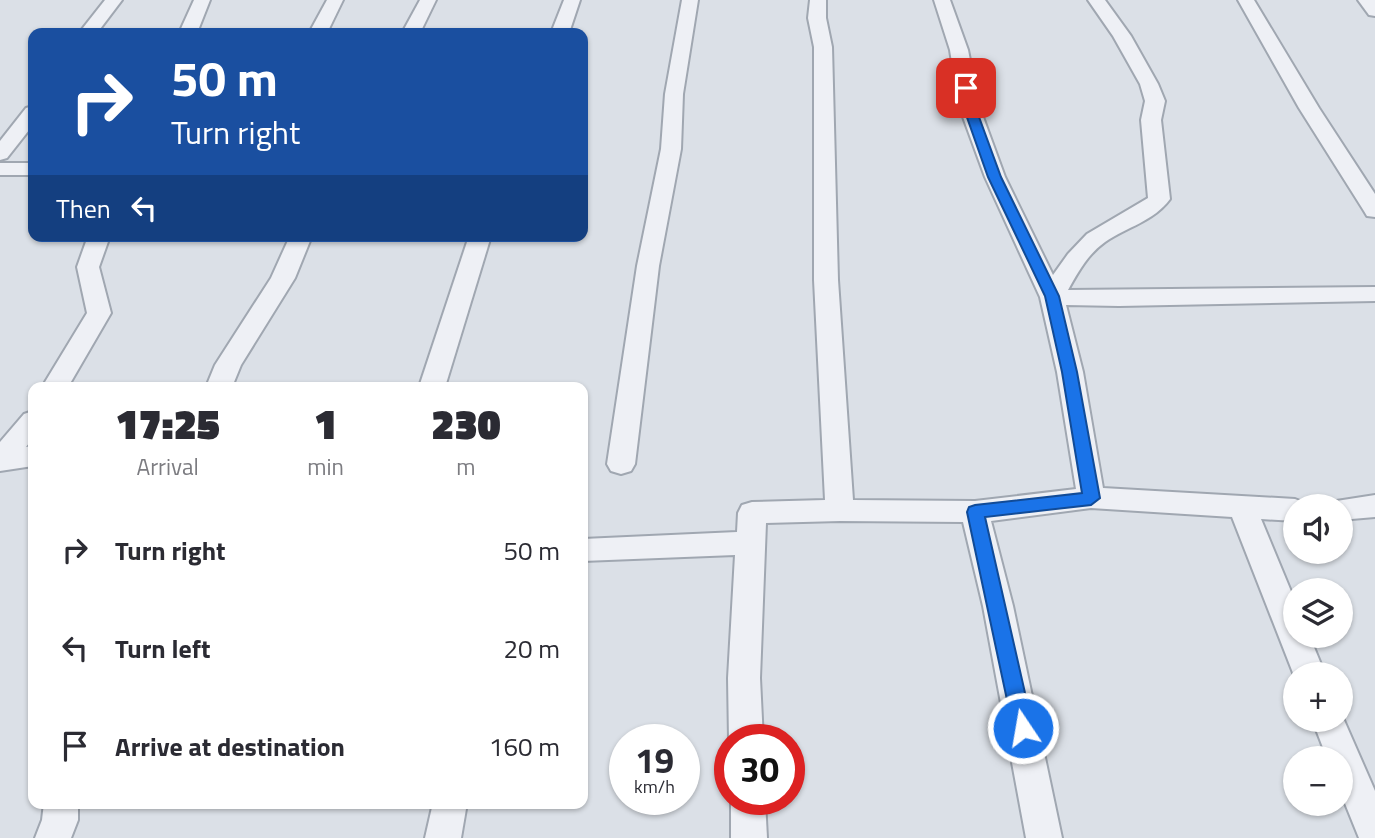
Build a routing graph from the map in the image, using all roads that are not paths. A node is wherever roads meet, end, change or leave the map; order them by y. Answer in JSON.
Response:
{"nodes":[{"id":1,"x":114,"y":0,"type":"edge"},
{"id":2,"x":202,"y":0,"type":"edge"},
{"id":3,"x":335,"y":0,"type":"edge"},
{"id":4,"x":428,"y":0,"type":"edge"},
{"id":5,"x":572,"y":0,"type":"edge"},
{"id":6,"x":690,"y":0,"type":"edge"},
{"id":7,"x":818,"y":0,"type":"edge"},
{"id":8,"x":942,"y":0,"type":"edge"},
{"id":9,"x":1096,"y":0,"type":"edge"},
{"id":10,"x":1246,"y":0,"type":"edge"},
{"id":11,"x":1366,"y":0,"type":"edge"},
{"id":12,"x":1375,"y":11,"type":"edge"},
{"id":13,"x":92,"y":28,"type":"edge"},
{"id":14,"x":190,"y":28,"type":"edge"},
{"id":15,"x":321,"y":28,"type":"edge"},
{"id":16,"x":414,"y":28,"type":"edge"},
{"id":17,"x":562,"y":28,"type":"edge"},
{"id":18,"x":28,"y":119,"type":"edge"},
{"id":19,"x":0,"y":154,"type":"edge"},
{"id":20,"x":0,"y":169,"type":"edge"},
{"id":21,"x":28,"y":169,"type":"edge"},
{"id":22,"x":1375,"y":211,"type":"edge"},
{"id":23,"x":97,"y":242,"type":"edge"},
{"id":24,"x":298,"y":242,"type":"edge"},
{"id":25,"x":478,"y":242,"type":"edge"},
{"id":26,"x":1375,"y":293,"type":"edge"},
{"id":27,"x":1052,"y":296,"type":"junction"},
{"id":28,"x":58,"y":382,"type":"edge"},
{"id":29,"x":221,"y":382,"type":"edge"},
{"id":30,"x":434,"y":382,"type":"edge"},
{"id":31,"x":28,"y":426,"type":"edge"},
{"id":32,"x":28,"y":456,"type":"edge"},
{"id":33,"x":1,"y":459,"type":"edge"},
{"id":34,"x":621,"y":464,"type":"dead end"},
{"id":35,"x":1091,"y":498,"type":"junction"},
{"id":36,"x":1375,"y":506,"type":"edge"},
{"id":37,"x":1242,"y":508,"type":"junction"},
{"id":38,"x":1353,"y":508,"type":"edge"},
{"id":39,"x":840,"y":510,"type":"junction"},
{"id":40,"x":1283,"y":510,"type":"edge"},
{"id":41,"x":975,"y":512,"type":"junction"},
{"id":42,"x":751,"y":542,"type":"junction"},
{"id":43,"x":588,"y":550,"type":"edge"},
{"id":44,"x":1305,"y":662,"type":"edge"},
{"id":45,"x":745,"y":724,"type":"edge"},
{"id":46,"x":1333,"y":732,"type":"edge"},
{"id":47,"x":61,"y":809,"type":"edge"},
{"id":48,"x":449,"y":809,"type":"edge"},
{"id":49,"x":748,"y":815,"type":"edge"},
{"id":50,"x":1375,"y":834,"type":"edge"},
{"id":51,"x":53,"y":838,"type":"edge"},
{"id":52,"x":443,"y":838,"type":"edge"},
{"id":53,"x":749,"y":838,"type":"edge"},
{"id":54,"x":1044,"y":838,"type":"edge"}],
"edges":[{"from":1,"to":13,"type":"street"},
{"from":2,"to":14,"type":"street"},
{"from":3,"to":15,"type":"street"},
{"from":4,"to":16,"type":"street"},
{"from":5,"to":17,"type":"street"},
{"from":6,"to":34,"type":"street"},
{"from":7,"to":39,"type":"street"},
{"from":8,"to":27,"type":"street"},
{"from":9,"to":27,"type":"street"},
{"from":10,"to":22,"type":"street"},
{"from":11,"to":12,"type":"street"},
{"from":18,"to":19,"type":"street"},
{"from":20,"to":21,"type":"street"},
{"from":23,"to":28,"type":"street"},
{"from":24,"to":29,"type":"street"},
{"from":25,"to":30,"type":"street"},
{"from":26,"to":27,"type":"street"},
{"from":27,"to":35,"type":"street"},
{"from":31,"to":33,"type":"street"},
{"from":32,"to":33,"type":"street"},
{"from":35,"to":37,"type":"street"},
{"from":35,"to":41,"type":"street"},
{"from":36,"to":38,"type":"street"},
{"from":37,"to":40,"type":"street"},
{"from":37,"to":44,"type":"street"},
{"from":39,"to":41,"type":"street"},
{"from":39,"to":42,"type":"street"},
{"from":41,"to":54,"type":"street"},
{"from":42,"to":43,"type":"street"},
{"from":42,"to":45,"type":"street"},
{"from":46,"to":50,"type":"street"},
{"from":47,"to":51,"type":"street"},
{"from":48,"to":52,"type":"street"},
{"from":49,"to":53,"type":"street"}]}
